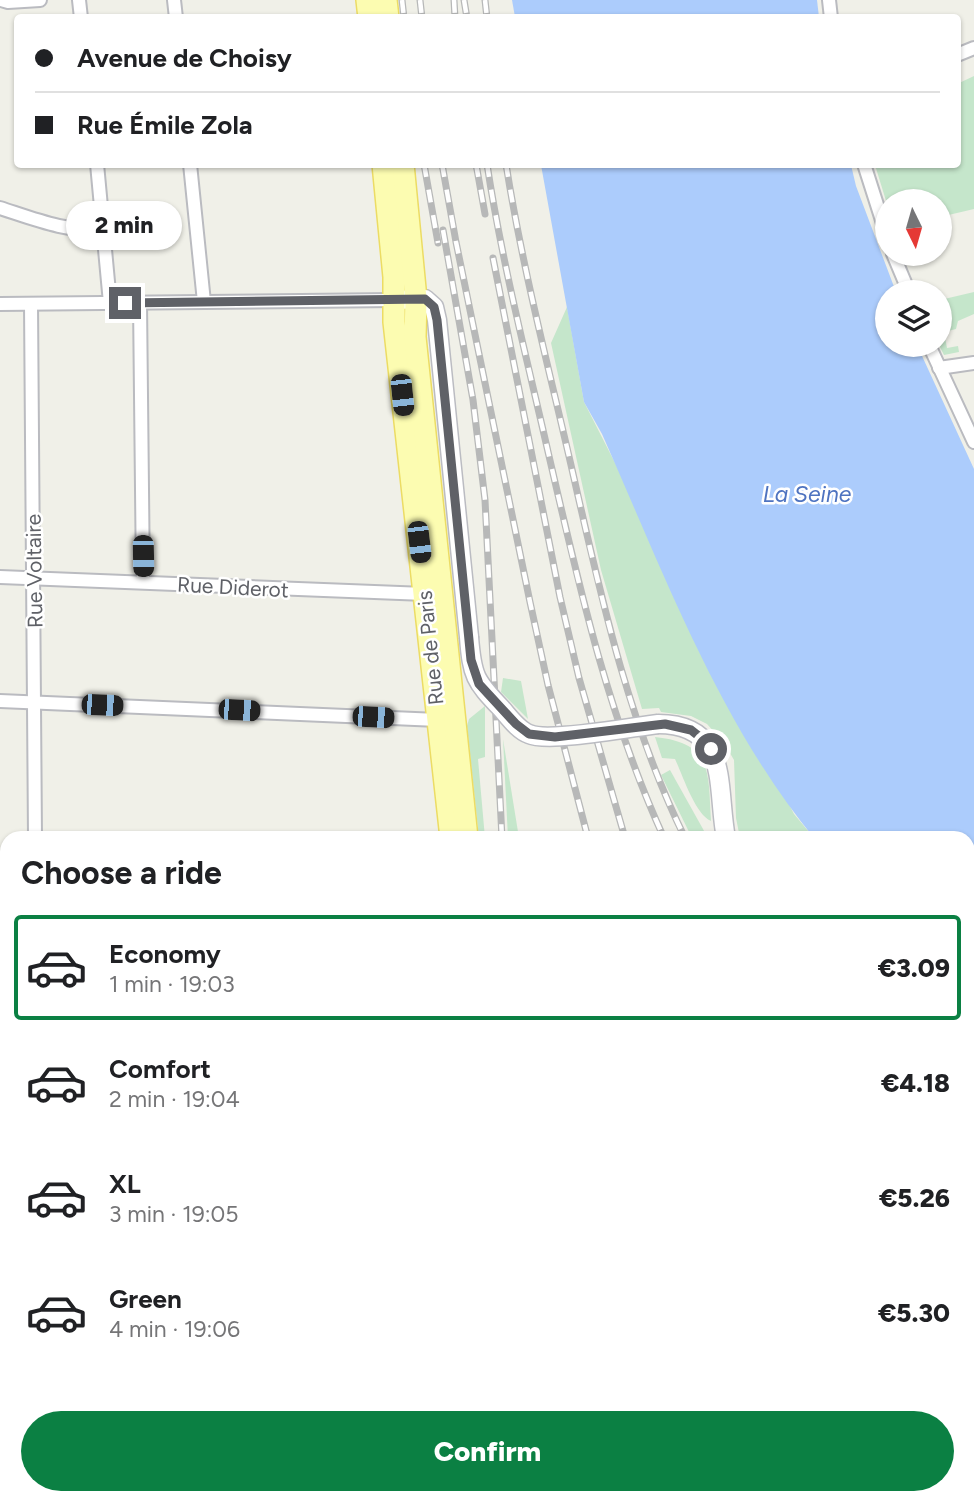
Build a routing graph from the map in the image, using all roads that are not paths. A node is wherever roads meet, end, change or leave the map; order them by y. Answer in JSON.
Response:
{"nodes":[{"id":1,"x":1,"y":0,"type":"edge"},
{"id":2,"x":40,"y":0,"type":"edge"},
{"id":3,"x":97,"y":168,"type":"edge"},
{"id":4,"x":190,"y":168,"type":"edge"},
{"id":5,"x":383,"y":168,"type":"edge"},
{"id":6,"x":403,"y":168,"type":"edge"},
{"id":7,"x":865,"y":168,"type":"edge"},
{"id":8,"x":875,"y":198,"type":"edge"},
{"id":9,"x":0,"y":208,"type":"edge"},
{"id":10,"x":104,"y":229,"type":"junction"},
{"id":11,"x":416,"y":299,"type":"junction"},
{"id":12,"x":394,"y":300,"type":"junction"},
{"id":13,"x":140,"y":302,"type":"junction"},
{"id":14,"x":204,"y":302,"type":"junction"},
{"id":15,"x":110,"y":303,"type":"junction"},
{"id":16,"x":0,"y":304,"type":"edge"},
{"id":17,"x":31,"y":304,"type":"junction"},
{"id":18,"x":934,"y":357,"type":"edge"},
{"id":19,"x":974,"y":363,"type":"edge"},
{"id":20,"x":939,"y":368,"type":"junction"},
{"id":21,"x":974,"y":442,"type":"edge"},
{"id":22,"x":0,"y":577,"type":"edge"},
{"id":23,"x":34,"y":580,"type":"junction"},
{"id":24,"x":143,"y":582,"type":"junction"},
{"id":25,"x":425,"y":594,"type":"junction"},
{"id":26,"x":0,"y":701,"type":"edge"},
{"id":27,"x":35,"y":702,"type":"junction"},
{"id":28,"x":438,"y":720,"type":"junction"},
{"id":29,"x":36,"y":831,"type":"edge"},
{"id":30,"x":450,"y":831,"type":"edge"},
{"id":31,"x":466,"y":831,"type":"edge"},
{"id":32,"x":725,"y":831,"type":"edge"}],
"edges":[{"from":1,"to":2,"type":"street"},
{"from":3,"to":10,"type":"street"},
{"from":4,"to":14,"type":"street"},
{"from":5,"to":12,"type":"main road","name":"Rue de Paris"},
{"from":6,"to":11,"type":"main road","name":"Rue de Paris"},
{"from":7,"to":8,"type":"street"},
{"from":9,"to":10,"type":"street"},
{"from":10,"to":15,"type":"street"},
{"from":11,"to":12,"type":"main road"},
{"from":11,"to":31,"type":"main road","name":"Rue de Paris"},
{"from":11,"to":32,"type":"main road","bridge":true},
{"from":12,"to":14,"type":"street"},
{"from":12,"to":25,"type":"main road","name":"Rue de Paris"},
{"from":13,"to":14,"type":"street"},
{"from":13,"to":15,"type":"street"},
{"from":13,"to":24,"type":"street"},
{"from":15,"to":17,"type":"street"},
{"from":16,"to":17,"type":"street"},
{"from":17,"to":23,"type":"street","name":"Rue Voltaire"},
{"from":18,"to":20,"type":"street"},
{"from":19,"to":20,"type":"street"},
{"from":20,"to":21,"type":"street"},
{"from":22,"to":23,"type":"street","name":"Rue Diderot"},
{"from":23,"to":24,"type":"street","name":"Rue Diderot"},
{"from":23,"to":27,"type":"street","name":"Rue Voltaire"},
{"from":24,"to":25,"type":"street","name":"Rue Diderot"},
{"from":25,"to":28,"type":"main road","name":"Rue de Paris"},
{"from":26,"to":27,"type":"street"},
{"from":27,"to":28,"type":"street"},
{"from":27,"to":29,"type":"street","name":"Rue Voltaire"},
{"from":28,"to":30,"type":"main road","name":"Rue de Paris"}]}
